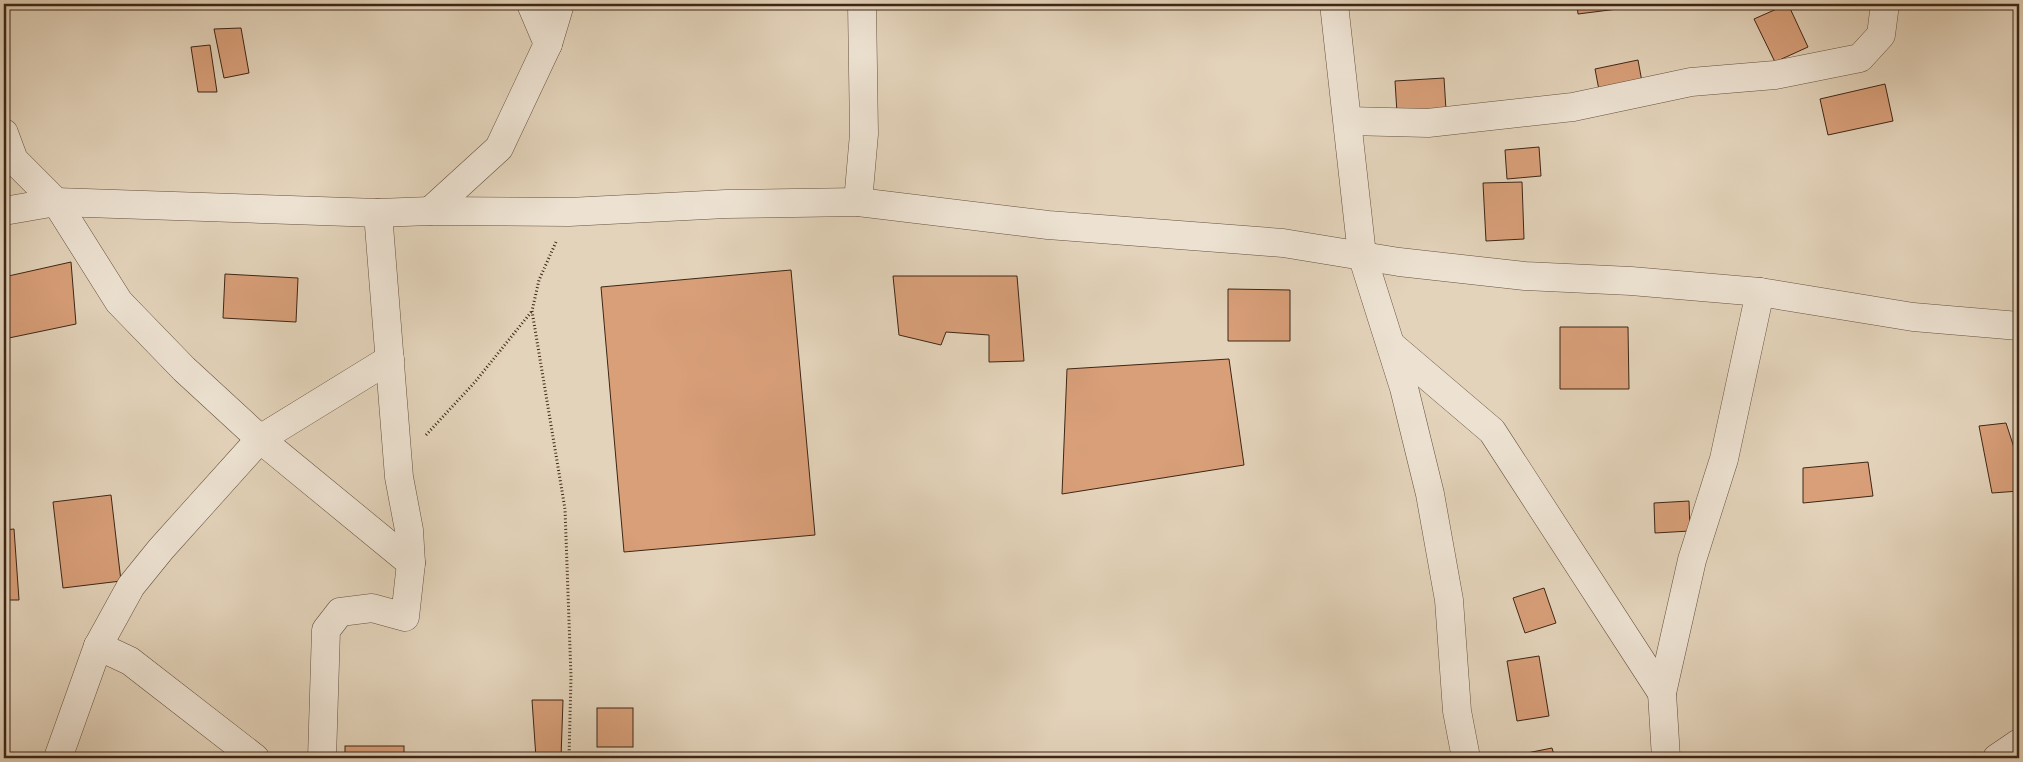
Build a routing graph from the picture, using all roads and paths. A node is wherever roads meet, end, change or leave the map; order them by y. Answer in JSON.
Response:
{"nodes":[{"id":1,"x":531,"y":4,"type":"edge"},
{"id":2,"x":560,"y":4,"type":"edge"},
{"id":3,"x":862,"y":4,"type":"edge"},
{"id":4,"x":1334,"y":4,"type":"edge"},
{"id":5,"x":1885,"y":4,"type":"edge"},
{"id":6,"x":548,"y":44,"type":"junction"},
{"id":7,"x":1348,"y":121,"type":"junction"},
{"id":8,"x":4,"y":133,"type":"edge"},
{"id":9,"x":56,"y":202,"type":"junction"},
{"id":10,"x":858,"y":202,"type":"junction"},
{"id":11,"x":4,"y":210,"type":"edge"},
{"id":12,"x":430,"y":211,"type":"junction"},
{"id":13,"x":569,"y":212,"type":"junction"},
{"id":14,"x":378,"y":213,"type":"junction"},
{"id":15,"x":1362,"y":255,"type":"junction"},
{"id":16,"x":1760,"y":292,"type":"junction"},
{"id":17,"x":532,"y":310,"type":"junction"},
{"id":18,"x":2019,"y":326,"type":"edge"},
{"id":19,"x":1391,"y":345,"type":"junction"},
{"id":20,"x":390,"y":359,"type":"junction"},
{"id":21,"x":423,"y":438,"type":"dead end"},
{"id":22,"x":260,"y":439,"type":"junction"},
{"id":23,"x":412,"y":563,"type":"junction"},
{"id":24,"x":98,"y":646,"type":"junction"},
{"id":25,"x":1662,"y":693,"type":"junction"},
{"id":26,"x":2019,"y":743,"type":"edge"},
{"id":27,"x":58,"y":758,"type":"edge"},
{"id":28,"x":255,"y":758,"type":"edge"},
{"id":29,"x":322,"y":758,"type":"edge"},
{"id":30,"x":569,"y":758,"type":"edge"},
{"id":31,"x":1466,"y":758,"type":"edge"},
{"id":32,"x":1666,"y":758,"type":"edge"},
{"id":33,"x":1998,"y":758,"type":"edge"}],
"edges":[{"from":1,"to":6,"type":"street"},
{"from":2,"to":6,"type":"street"},
{"from":3,"to":10,"type":"street"},
{"from":4,"to":7,"type":"street"},
{"from":5,"to":7,"type":"street"},
{"from":6,"to":12,"type":"street"},
{"from":7,"to":15,"type":"street"},
{"from":8,"to":9,"type":"street"},
{"from":9,"to":11,"type":"street"},
{"from":9,"to":14,"type":"street"},
{"from":9,"to":22,"type":"street"},
{"from":10,"to":13,"type":"street"},
{"from":10,"to":15,"type":"street"},
{"from":12,"to":13,"type":"street"},
{"from":12,"to":14,"type":"street"},
{"from":13,"to":17,"type":"path"},
{"from":14,"to":20,"type":"street"},
{"from":15,"to":16,"type":"street"},
{"from":15,"to":19,"type":"street"},
{"from":16,"to":18,"type":"street"},
{"from":16,"to":25,"type":"street"},
{"from":17,"to":21,"type":"path"},
{"from":17,"to":30,"type":"path"},
{"from":19,"to":25,"type":"street"},
{"from":19,"to":31,"type":"street"},
{"from":20,"to":22,"type":"street"},
{"from":20,"to":23,"type":"street"},
{"from":22,"to":23,"type":"street"},
{"from":22,"to":24,"type":"street"},
{"from":23,"to":29,"type":"street"},
{"from":24,"to":27,"type":"street"},
{"from":24,"to":28,"type":"street"},
{"from":25,"to":32,"type":"street"},
{"from":26,"to":33,"type":"street"}]}
